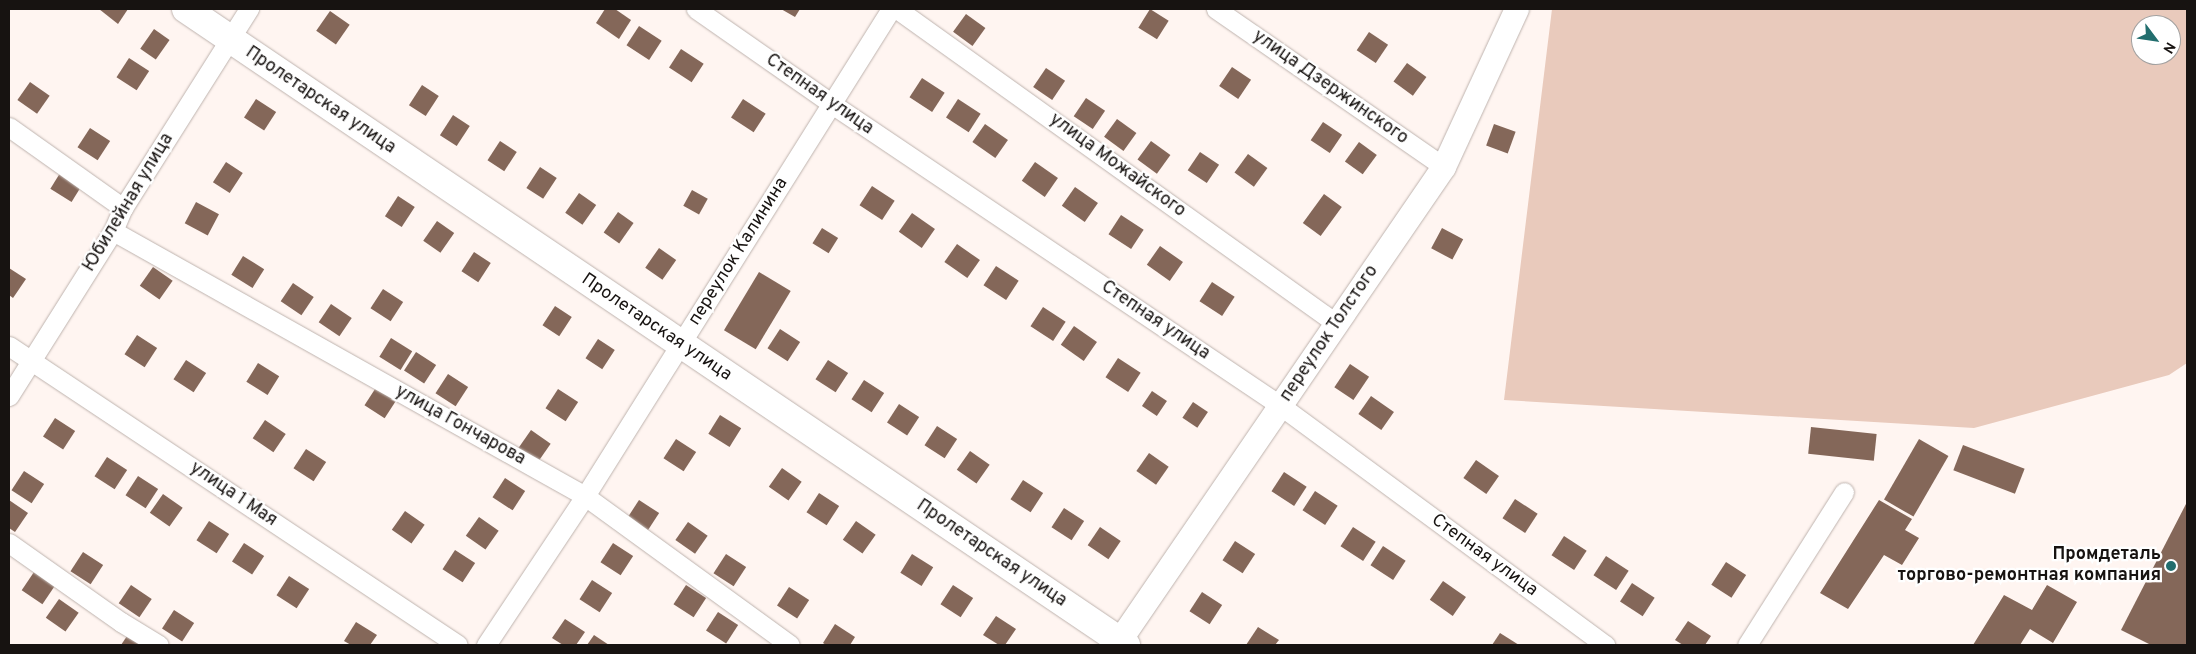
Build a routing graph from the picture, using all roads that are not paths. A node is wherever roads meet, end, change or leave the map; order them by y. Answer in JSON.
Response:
{"nodes":[{"id":1,"x":186,"y":9,"type":"edge"},
{"id":2,"x":249,"y":9,"type":"edge"},
{"id":3,"x":696,"y":9,"type":"edge"},
{"id":4,"x":891,"y":9,"type":"edge"},
{"id":5,"x":897,"y":9,"type":"edge"},
{"id":6,"x":1216,"y":9,"type":"edge"},
{"id":7,"x":1517,"y":9,"type":"edge"},
{"id":8,"x":230,"y":40,"type":"junction"},
{"id":9,"x":832,"y":104,"type":"junction"},
{"id":10,"x":9,"y":127,"type":"edge"},
{"id":11,"x":1444,"y":167,"type":"junction"},
{"id":12,"x":123,"y":208,"type":"junction"},
{"id":13,"x":113,"y":231,"type":"junction"},
{"id":14,"x":1337,"y":324,"type":"junction"},
{"id":15,"x":681,"y":344,"type":"junction"},
{"id":16,"x":9,"y":346,"type":"edge"},
{"id":17,"x":31,"y":360,"type":"junction"},
{"id":18,"x":9,"y":396,"type":"edge"},
{"id":19,"x":1281,"y":406,"type":"junction"},
{"id":20,"x":1844,"y":492,"type":"dead end"},
{"id":21,"x":585,"y":496,"type":"junction"},
{"id":22,"x":9,"y":543,"type":"edge"},
{"id":23,"x":1121,"y":644,"type":"edge"},
{"id":24,"x":159,"y":645,"type":"edge"},
{"id":25,"x":458,"y":645,"type":"edge"},
{"id":26,"x":486,"y":645,"type":"edge"},
{"id":27,"x":790,"y":645,"type":"edge"},
{"id":28,"x":1605,"y":645,"type":"edge"},
{"id":29,"x":1747,"y":645,"type":"edge"}],
"edges":[{"from":1,"to":8,"type":"main road","name":"Пролетарская улица"},
{"from":2,"to":8,"type":"street","name":"Юбилейная улица"},
{"from":3,"to":9,"type":"street","name":"Степная улица"},
{"from":4,"to":9,"type":"street","name":"переулок Калинина"},
{"from":5,"to":14,"type":"street","name":"улица Можайского"},
{"from":6,"to":11,"type":"street","name":"улица Дзержинского"},
{"from":7,"to":11,"type":"street","name":"переулок Толстого"},
{"from":8,"to":12,"type":"street","name":"Юбилейная улица"},
{"from":8,"to":15,"type":"main road","name":"Пролетарская улица"},
{"from":9,"to":15,"type":"street","name":"переулок Калинина"},
{"from":9,"to":19,"type":"street","name":"Степная улица"},
{"from":10,"to":12,"type":"street"},
{"from":11,"to":14,"type":"street","name":"переулок Толстого"},
{"from":12,"to":13,"type":"street","name":"Юбилейная улица"},
{"from":13,"to":17,"type":"street","name":"Юбилейная улица"},
{"from":13,"to":21,"type":"street","name":"улица Гончарова"},
{"from":14,"to":19,"type":"street","name":"переулок Толстого"},
{"from":15,"to":21,"type":"street","name":"переулок Калинина"},
{"from":15,"to":23,"type":"main road","name":"Пролетарская улица"},
{"from":16,"to":17,"type":"street","name":"улица 1 Мая"},
{"from":17,"to":18,"type":"street","name":"Юбилейная улица"},
{"from":17,"to":25,"type":"street","name":"улица 1 Мая"},
{"from":19,"to":23,"type":"street","name":"переулок Толстого"},
{"from":19,"to":28,"type":"street","name":"Степная улица"},
{"from":20,"to":29,"type":"street"},
{"from":21,"to":26,"type":"street","name":"переулок Калинина"},
{"from":21,"to":27,"type":"street","name":"улица Гончарова"},
{"from":22,"to":24,"type":"street"}]}
